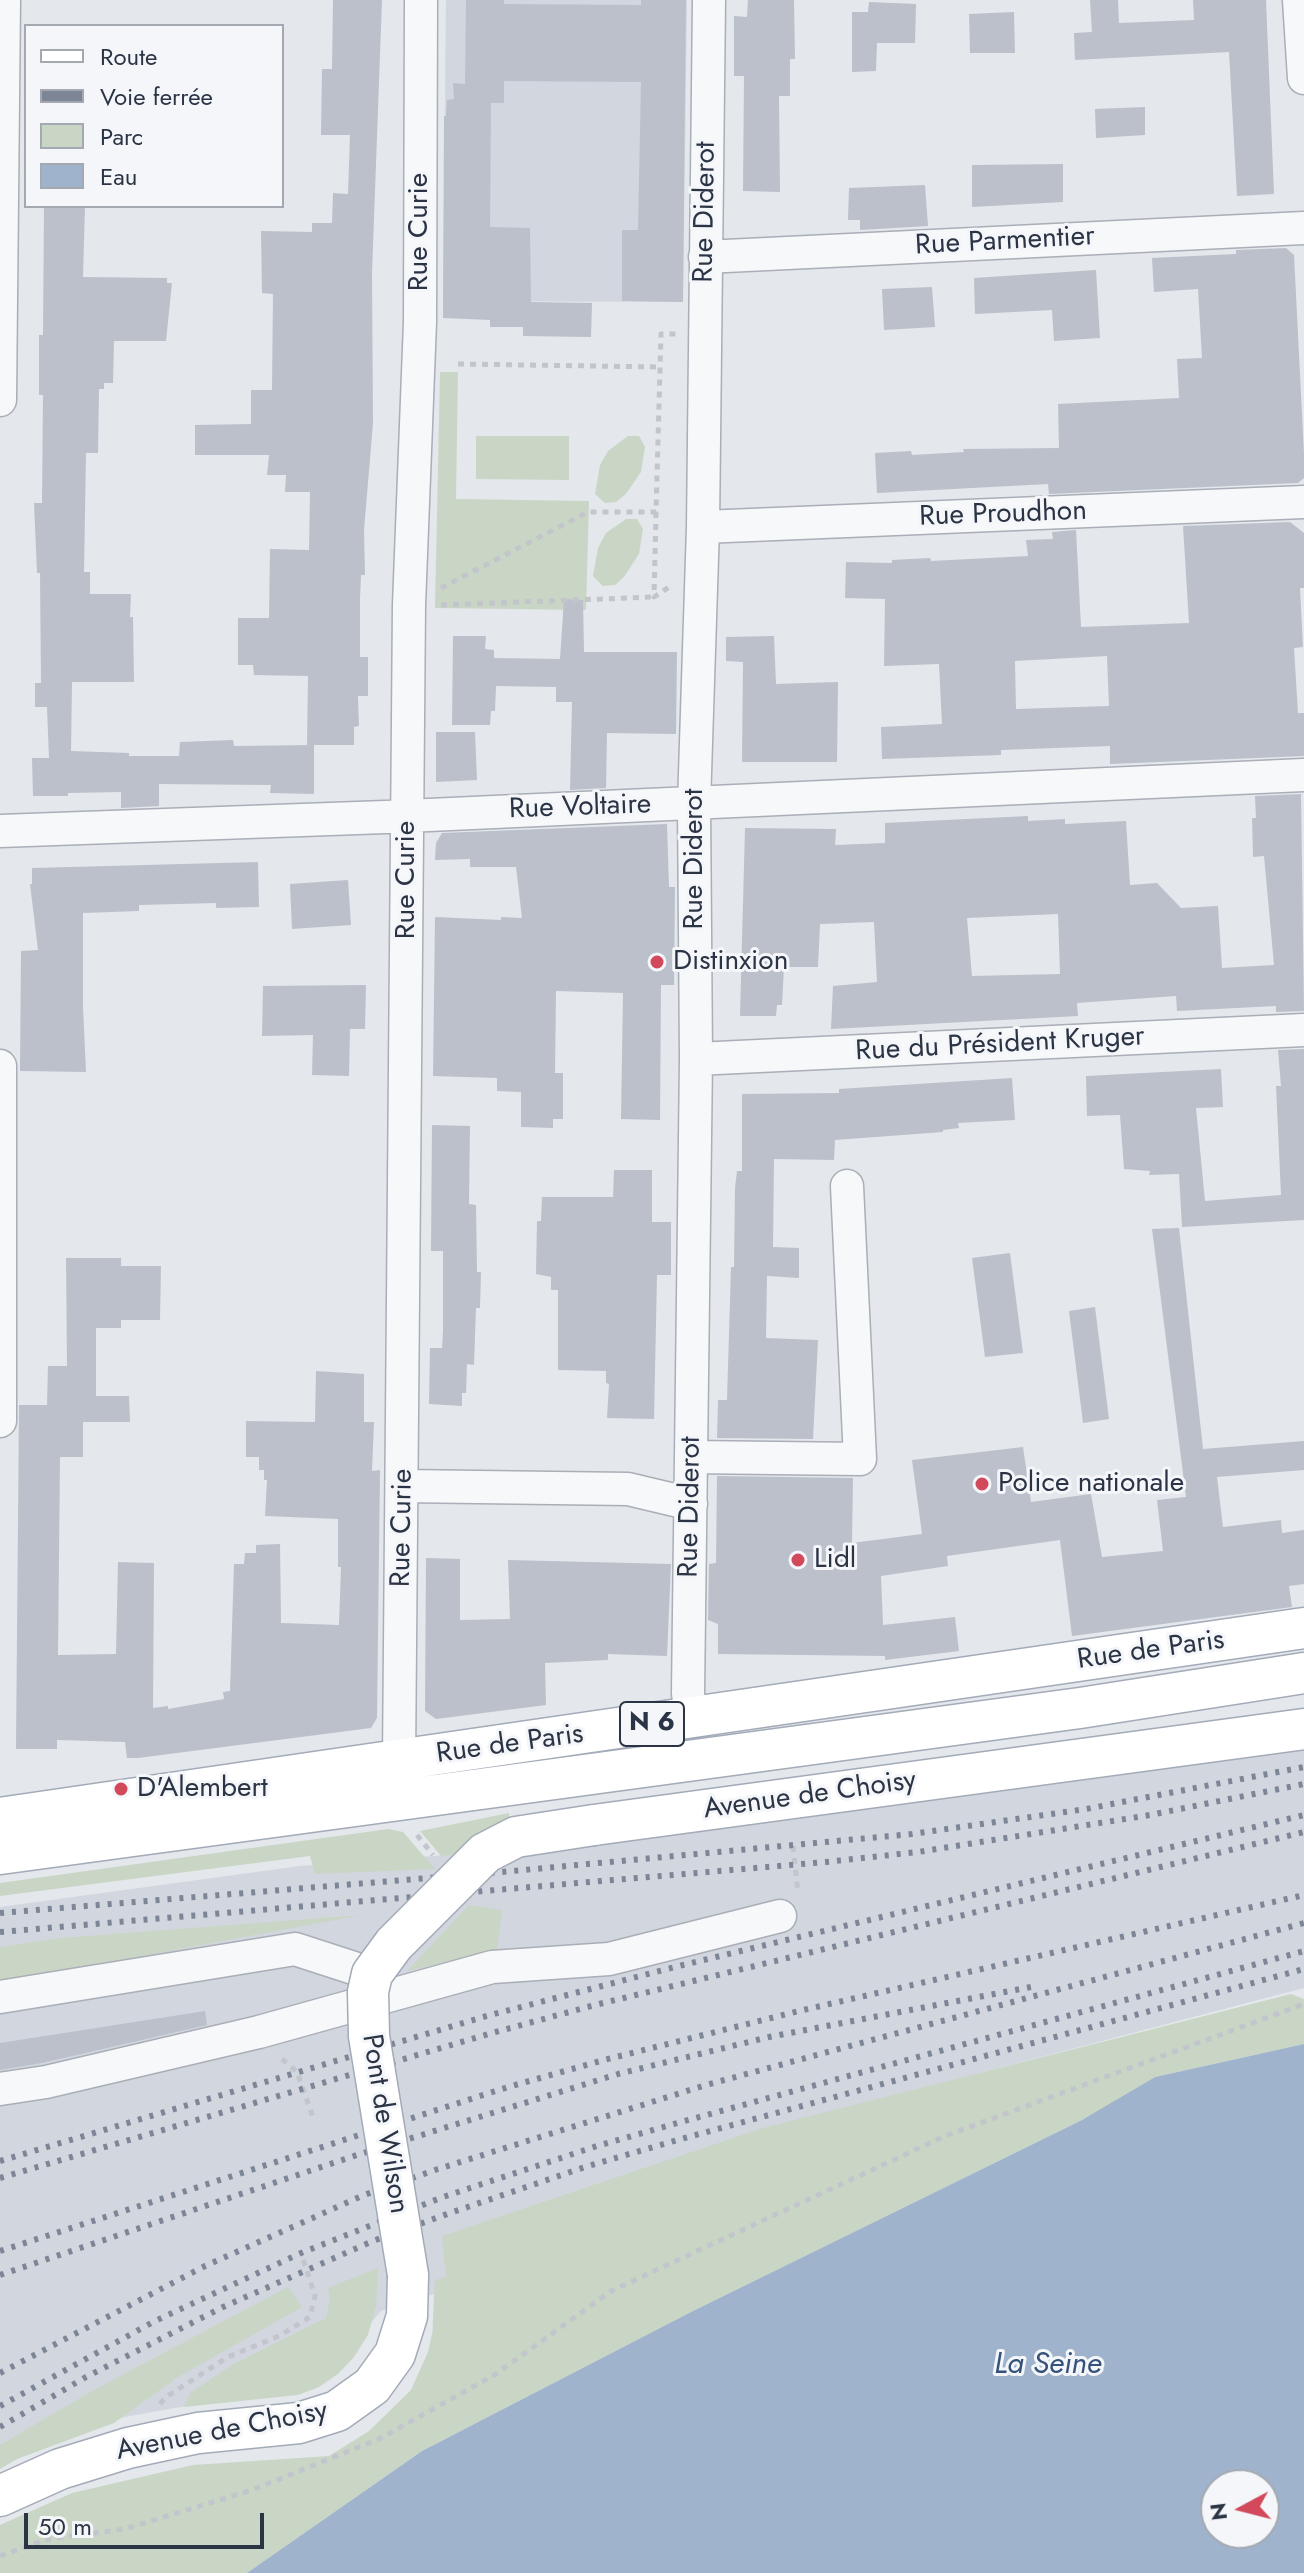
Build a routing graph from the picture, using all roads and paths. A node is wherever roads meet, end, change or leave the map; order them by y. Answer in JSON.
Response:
{"nodes":[{"id":1,"x":4,"y":0,"type":"edge"},
{"id":2,"x":421,"y":0,"type":"edge"},
{"id":3,"x":709,"y":0,"type":"edge"},
{"id":4,"x":1299,"y":0,"type":"edge"},
{"id":5,"x":1304,"y":78,"type":"edge"},
{"id":6,"x":1304,"y":228,"type":"edge"},
{"id":7,"x":705,"y":257,"type":"junction"},
{"id":8,"x":704,"y":335,"type":"junction"},
{"id":9,"x":458,"y":364,"type":"dead end"},
{"id":10,"x":660,"y":367,"type":"junction"},
{"id":11,"x":0,"y":400,"type":"edge"},
{"id":12,"x":1304,"y":502,"type":"edge"},
{"id":13,"x":656,"y":512,"type":"junction"},
{"id":14,"x":703,"y":527,"type":"junction"},
{"id":15,"x":701,"y":577,"type":"junction"},
{"id":16,"x":433,"y":591,"type":"dead end"},
{"id":17,"x":654,"y":597,"type":"junction"},
{"id":18,"x":432,"y":605,"type":"dead end"},
{"id":19,"x":1304,"y":775,"type":"edge"},
{"id":20,"x":694,"y":804,"type":"junction"},
{"id":21,"x":407,"y":815,"type":"junction"},
{"id":22,"x":0,"y":831,"type":"edge"},
{"id":23,"x":1304,"y":1030,"type":"edge"},
{"id":24,"x":696,"y":1059,"type":"junction"},
{"id":25,"x":0,"y":1066,"type":"edge"},
{"id":26,"x":1,"y":1147,"type":"edge"},
{"id":27,"x":847,"y":1186,"type":"dead end"},
{"id":28,"x":0,"y":1421,"type":"edge"},
{"id":29,"x":691,"y":1457,"type":"junction"},
{"id":30,"x":403,"y":1486,"type":"junction"},
{"id":31,"x":691,"y":1504,"type":"junction"},
{"id":32,"x":1304,"y":1628,"type":"edge"},
{"id":33,"x":1304,"y":1673,"type":"edge"},
{"id":34,"x":691,"y":1719,"type":"junction"},
{"id":35,"x":1304,"y":1729,"type":"edge"},
{"id":36,"x":399,"y":1760,"type":"junction"},
{"id":37,"x":0,"y":1818,"type":"edge"},
{"id":38,"x":793,"y":1846,"type":"dead end"},
{"id":39,"x":0,"y":1854,"type":"edge"},
{"id":40,"x":780,"y":1916,"type":"joint"},
{"id":41,"x":372,"y":1974,"type":"junction"},
{"id":42,"x":0,"y":1997,"type":"edge"},
{"id":43,"x":1304,"y":2004,"type":"edge"},
{"id":44,"x":259,"y":2032,"type":"junction"},
{"id":45,"x":0,"y":2089,"type":"edge"},
{"id":46,"x":314,"y":2120,"type":"dead end"},
{"id":47,"x":301,"y":2253,"type":"dead end"},
{"id":48,"x":408,"y":2275,"type":"joint"},
{"id":49,"x":157,"y":2441,"type":"junction"},
{"id":50,"x":0,"y":2496,"type":"edge"},
{"id":51,"x":0,"y":2556,"type":"edge"}],
"edges":[{"from":1,"to":11,"type":"street"},
{"from":2,"to":21,"type":"street","name":"Rue Curie"},
{"from":3,"to":7,"type":"street","name":"Rue Diderot"},
{"from":4,"to":5,"type":"street"},
{"from":6,"to":7,"type":"street","name":"Rue Parmentier"},
{"from":7,"to":8,"type":"street","name":"Rue Diderot"},
{"from":8,"to":10,"type":"path"},
{"from":8,"to":14,"type":"street","name":"Rue Diderot"},
{"from":9,"to":10,"type":"path"},
{"from":10,"to":13,"type":"path"},
{"from":12,"to":14,"type":"street","name":"Rue Proudhon"},
{"from":13,"to":16,"type":"path"},
{"from":13,"to":17,"type":"path"},
{"from":14,"to":15,"type":"street","name":"Rue Diderot"},
{"from":15,"to":17,"type":"path"},
{"from":15,"to":20,"type":"street","name":"Rue Diderot"},
{"from":17,"to":18,"type":"path"},
{"from":19,"to":20,"type":"street","name":"Rue Voltaire"},
{"from":20,"to":21,"type":"street","name":"Rue Voltaire"},
{"from":20,"to":24,"type":"street","name":"Rue Diderot"},
{"from":21,"to":22,"type":"street","name":"Rue Voltaire"},
{"from":21,"to":30,"type":"street","name":"Rue Curie"},
{"from":23,"to":24,"type":"street","name":"Rue du Président Kruger"},
{"from":24,"to":29,"type":"street","name":"Rue Diderot"},
{"from":25,"to":26,"type":"street"},
{"from":26,"to":28,"type":"street"},
{"from":27,"to":29,"type":"street"},
{"from":29,"to":31,"type":"street","name":"Rue Diderot"},
{"from":30,"to":31,"type":"street"},
{"from":30,"to":36,"type":"street","name":"Rue Curie"},
{"from":31,"to":34,"type":"street","name":"Rue Diderot"},
{"from":32,"to":34,"type":"main road","name":"Rue de Paris","number":"N 6"},
{"from":33,"to":39,"type":"main road","name":"Rue de Paris","number":"N 6"},
{"from":34,"to":36,"type":"main road","name":"Rue de Paris","number":"N 6"},
{"from":35,"to":41,"type":"main road","name":"Avenue de Choisy","bridge":true},
{"from":36,"to":37,"type":"main road","name":"Rue de Paris","number":"N 6"},
{"from":38,"to":40,"type":"path"},
{"from":40,"to":44,"type":"street"},
{"from":41,"to":42,"type":"street"},
{"from":41,"to":48,"type":"main road","name":"Pont de Wilson","bridge":true},
{"from":43,"to":51,"type":"path"},
{"from":44,"to":45,"type":"street"},
{"from":44,"to":46,"type":"path"},
{"from":47,"to":49,"type":"path"},
{"from":48,"to":49,"type":"main road","name":"Avenue de Choisy"},
{"from":49,"to":50,"type":"main road","name":"Avenue de Choisy"}]}
